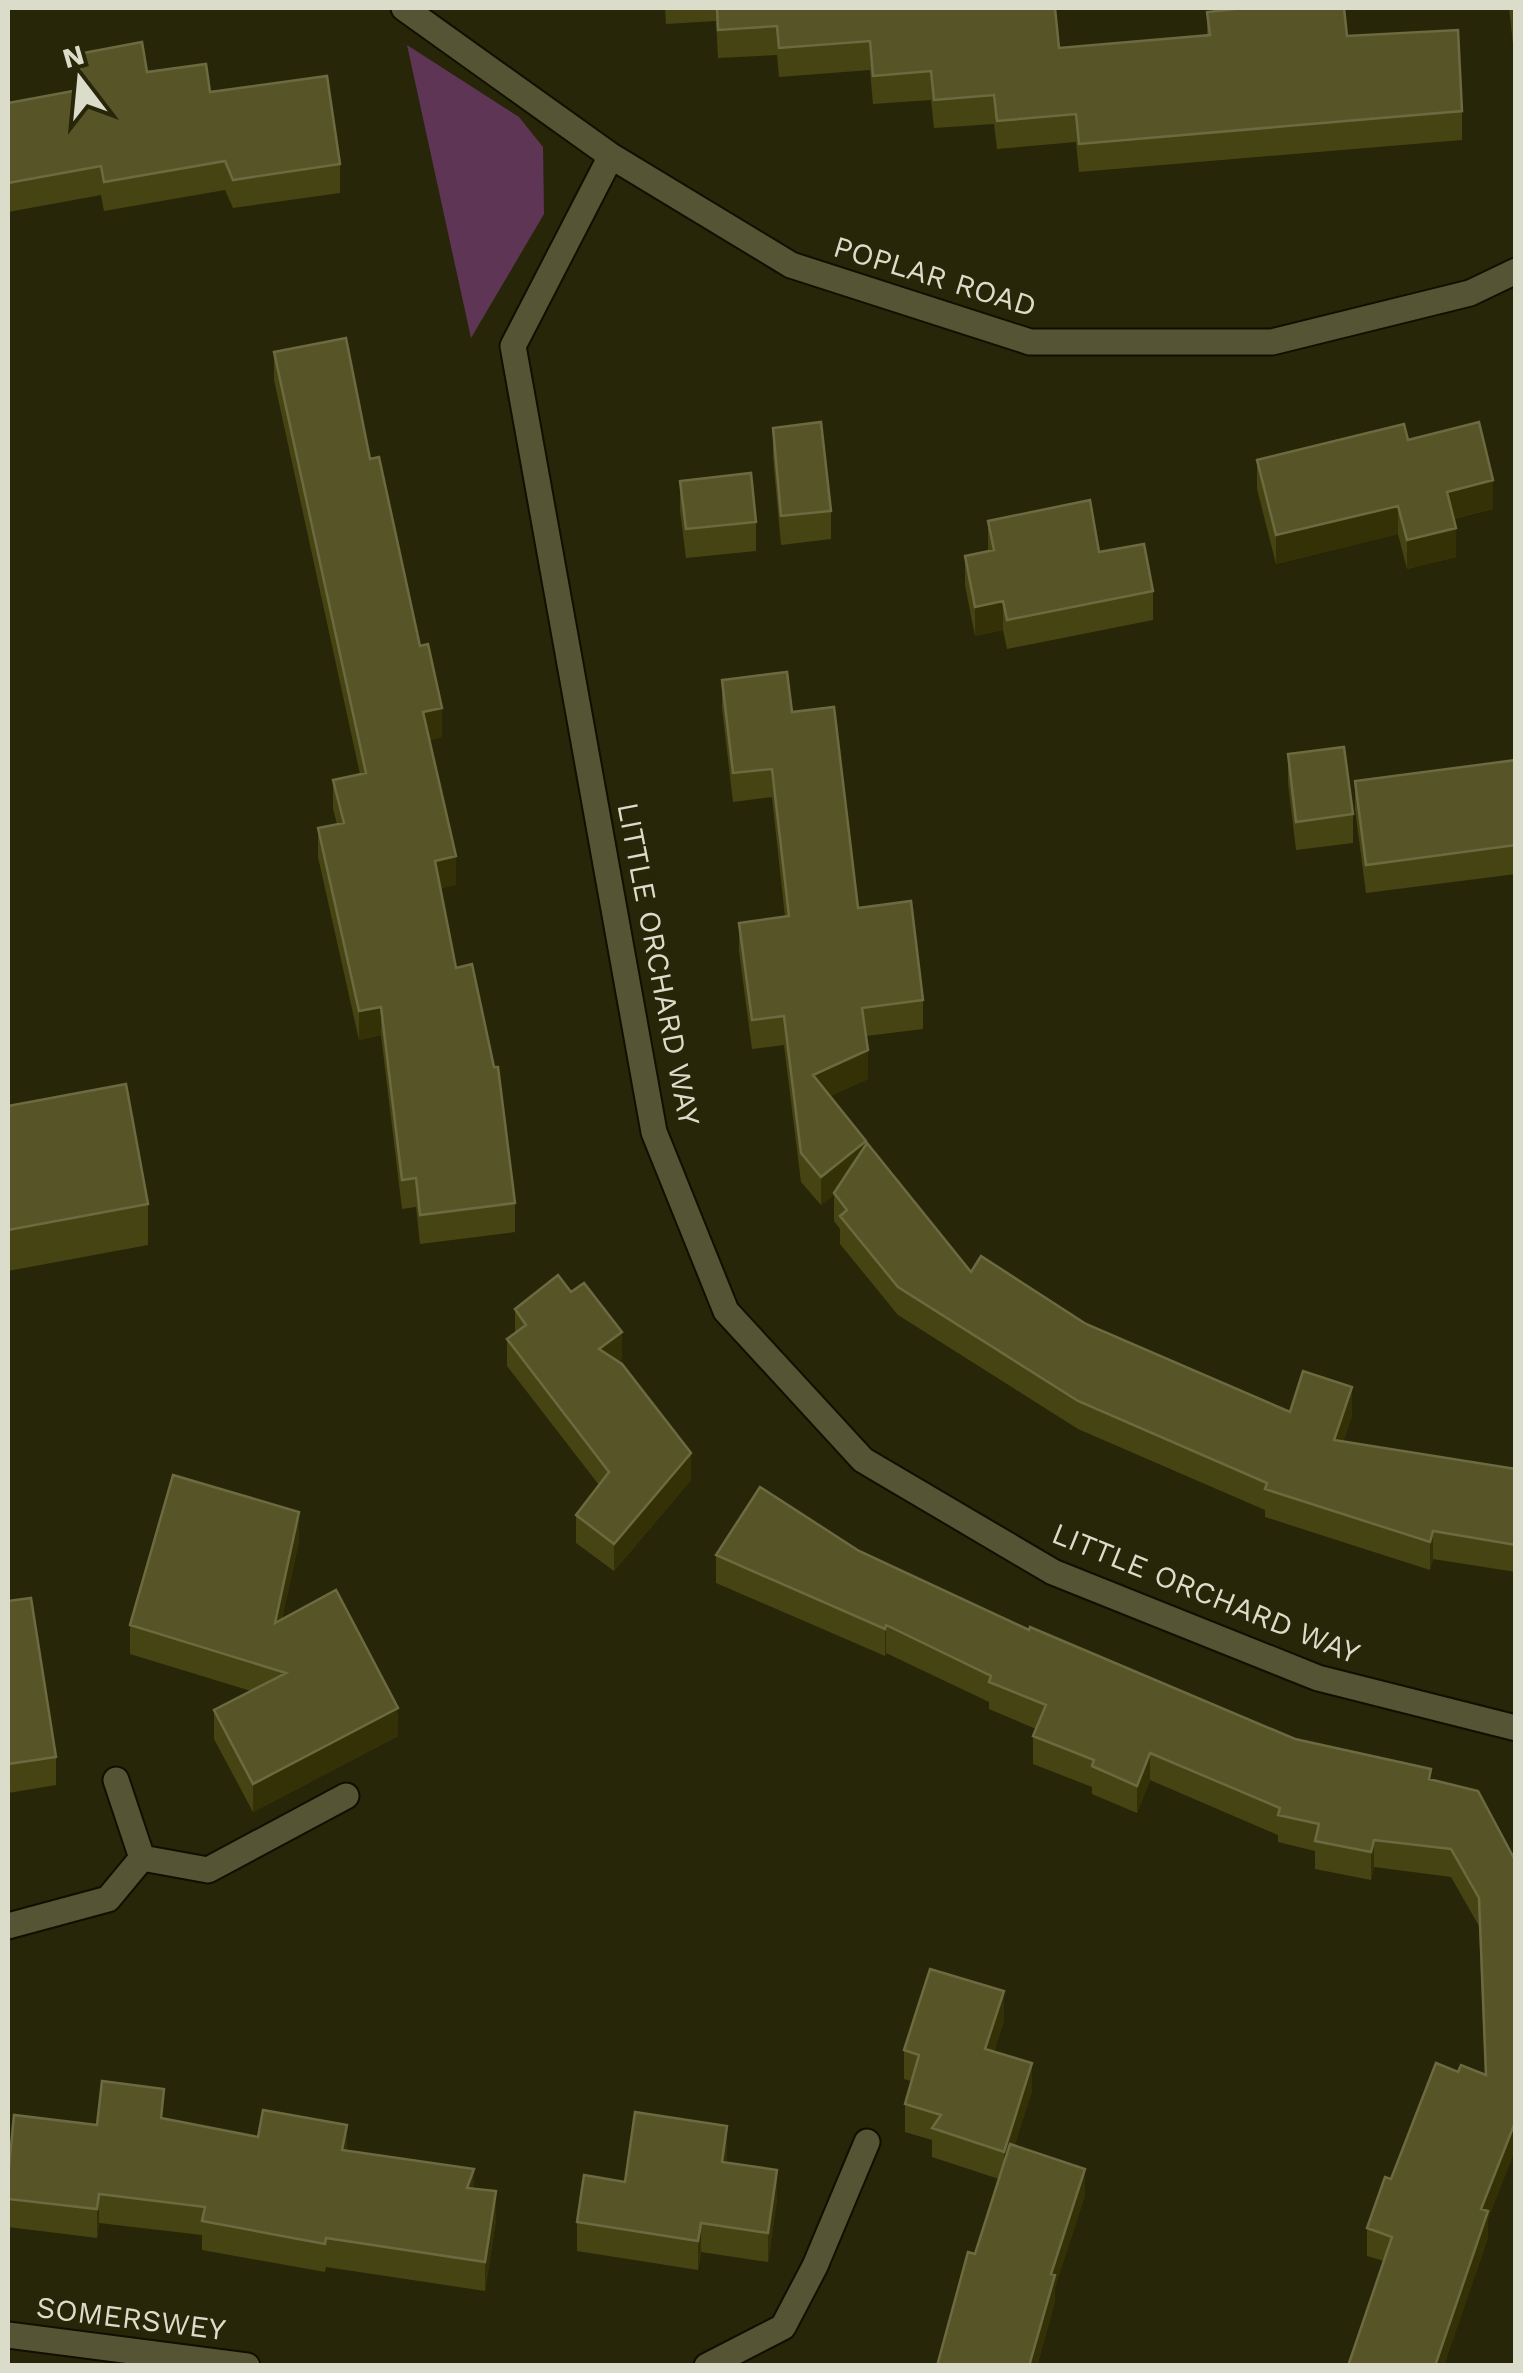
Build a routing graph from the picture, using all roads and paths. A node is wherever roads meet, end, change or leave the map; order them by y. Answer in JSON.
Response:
{"nodes":[{"id":1,"x":404,"y":8,"type":"edge"},
{"id":2,"x":611,"y":156,"type":"junction"},
{"id":3,"x":1516,"y":272,"type":"edge"},
{"id":4,"x":1516,"y":1728,"type":"edge"},
{"id":5,"x":116,"y":1780,"type":"dead end"},
{"id":6,"x":346,"y":1796,"type":"dead end"},
{"id":7,"x":142,"y":1858,"type":"junction"},
{"id":8,"x":8,"y":1926,"type":"edge"},
{"id":9,"x":867,"y":2142,"type":"dead end"},
{"id":10,"x":8,"y":2336,"type":"edge"},
{"id":11,"x":247,"y":2366,"type":"edge"},
{"id":12,"x":707,"y":2366,"type":"edge"}],
"edges":[{"from":1,"to":2,"type":"street","name":"POPLAR ROAD"},
{"from":2,"to":3,"type":"street","name":"POPLAR ROAD"},
{"from":2,"to":4,"type":"street","name":"LITTLE ORCHARD WAY"},
{"from":5,"to":7,"type":"street"},
{"from":6,"to":7,"type":"street"},
{"from":7,"to":8,"type":"street"},
{"from":9,"to":12,"type":"street"},
{"from":10,"to":11,"type":"street","name":"SOMERSWEY"}]}
